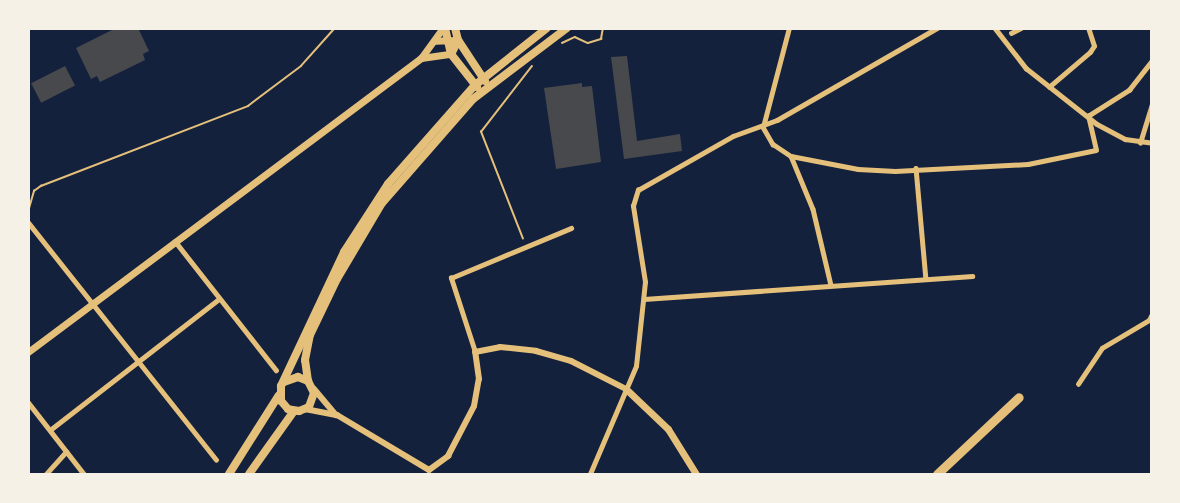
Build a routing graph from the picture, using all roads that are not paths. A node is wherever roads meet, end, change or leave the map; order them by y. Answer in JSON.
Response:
{"nodes":[{"id":1,"x":444,"y":28,"type":"edge"},
{"id":2,"x":455,"y":28,"type":"edge"},
{"id":3,"x":547,"y":28,"type":"edge"},
{"id":4,"x":567,"y":28,"type":"edge"},
{"id":5,"x":789,"y":28,"type":"edge"},
{"id":6,"x":937,"y":28,"type":"edge"},
{"id":7,"x":995,"y":28,"type":"edge"},
{"id":8,"x":1021,"y":28,"type":"edge"},
{"id":9,"x":1088,"y":28,"type":"edge"},
{"id":10,"x":927,"y":31,"type":"edge"},
{"id":11,"x":1011,"y":33,"type":"dead end"},
{"id":12,"x":446,"y":40,"type":"junction"},
{"id":13,"x":458,"y":40,"type":"junction"},
{"id":14,"x":435,"y":41,"type":"junction"},
{"id":15,"x":451,"y":54,"type":"junction"},
{"id":16,"x":422,"y":58,"type":"junction"},
{"id":17,"x":1152,"y":61,"type":"edge"},
{"id":18,"x":485,"y":75,"type":"junction"},
{"id":19,"x":474,"y":86,"type":"junction"},
{"id":20,"x":1049,"y":87,"type":"junction"},
{"id":21,"x":485,"y":88,"type":"junction"},
{"id":22,"x":1152,"y":104,"type":"edge"},
{"id":23,"x":1088,"y":116,"type":"junction"},
{"id":24,"x":763,"y":127,"type":"junction"},
{"id":25,"x":1138,"y":142,"type":"junction"},
{"id":26,"x":1152,"y":144,"type":"edge"},
{"id":27,"x":791,"y":156,"type":"junction"},
{"id":28,"x":916,"y":168,"type":"junction"},
{"id":29,"x":28,"y":222,"type":"edge"},
{"id":30,"x":571,"y":228,"type":"dead end"},
{"id":31,"x":175,"y":241,"type":"junction"},
{"id":32,"x":972,"y":276,"type":"dead end"},
{"id":33,"x":926,"y":279,"type":"junction"},
{"id":34,"x":831,"y":285,"type":"junction"},
{"id":35,"x":219,"y":299,"type":"junction"},
{"id":36,"x":644,"y":299,"type":"junction"},
{"id":37,"x":93,"y":304,"type":"junction"},
{"id":38,"x":1152,"y":314,"type":"edge"},
{"id":39,"x":475,"y":351,"type":"junction"},
{"id":40,"x":28,"y":352,"type":"edge"},
{"id":41,"x":139,"y":362,"type":"junction"},
{"id":42,"x":276,"y":370,"type":"dead end"},
{"id":43,"x":308,"y":381,"type":"junction"},
{"id":44,"x":284,"y":382,"type":"junction"},
{"id":45,"x":1078,"y":384,"type":"dead end"},
{"id":46,"x":313,"y":388,"type":"junction"},
{"id":47,"x":626,"y":388,"type":"junction"},
{"id":48,"x":279,"y":395,"type":"junction"},
{"id":49,"x":1019,"y":397,"type":"dead end"},
{"id":50,"x":28,"y":402,"type":"edge"},
{"id":51,"x":305,"y":410,"type":"junction"},
{"id":52,"x":294,"y":411,"type":"junction"},
{"id":53,"x":337,"y":415,"type":"junction"},
{"id":54,"x":50,"y":430,"type":"junction"},
{"id":55,"x":66,"y":452,"type":"junction"},
{"id":56,"x":216,"y":459,"type":"dead end"},
{"id":57,"x":46,"y":474,"type":"edge"},
{"id":58,"x":84,"y":474,"type":"edge"},
{"id":59,"x":230,"y":474,"type":"edge"},
{"id":60,"x":249,"y":474,"type":"edge"},
{"id":61,"x":590,"y":474,"type":"edge"},
{"id":62,"x":696,"y":474,"type":"edge"},
{"id":63,"x":937,"y":474,"type":"edge"}],
"edges":[{"from":1,"to":12,"type":"main road"},
{"from":1,"to":14,"type":"main road"},
{"from":2,"to":13,"type":"main road"},
{"from":3,"to":18,"type":"main road"},
{"from":4,"to":21,"type":"main road"},
{"from":5,"to":24,"type":"street"},
{"from":6,"to":10,"type":"street"},
{"from":7,"to":20,"type":"street"},
{"from":8,"to":11,"type":"street"},
{"from":9,"to":20,"type":"street"},
{"from":10,"to":24,"type":"street"},
{"from":12,"to":13,"type":"main road"},
{"from":12,"to":14,"type":"main road"},
{"from":12,"to":15,"type":"main road"},
{"from":13,"to":15,"type":"main road"},
{"from":13,"to":18,"type":"main road"},
{"from":14,"to":16,"type":"main road"},
{"from":15,"to":16,"type":"main road"},
{"from":15,"to":19,"type":"main road"},
{"from":16,"to":31,"type":"main road"},
{"from":17,"to":23,"type":"street"},
{"from":18,"to":19,"type":"main road"},
{"from":18,"to":21,"type":"main road"},
{"from":19,"to":21,"type":"main road"},
{"from":19,"to":44,"type":"main road"},
{"from":20,"to":23,"type":"street"},
{"from":21,"to":43,"type":"main road"},
{"from":22,"to":25,"type":"street"},
{"from":23,"to":25,"type":"street"},
{"from":23,"to":28,"type":"street"},
{"from":24,"to":27,"type":"street"},
{"from":24,"to":36,"type":"street"},
{"from":25,"to":26,"type":"street"},
{"from":27,"to":28,"type":"street"},
{"from":27,"to":34,"type":"street"},
{"from":28,"to":33,"type":"street"},
{"from":29,"to":37,"type":"street"},
{"from":30,"to":39,"type":"street"},
{"from":31,"to":35,"type":"street"},
{"from":31,"to":37,"type":"main road"},
{"from":32,"to":33,"type":"street"},
{"from":33,"to":34,"type":"street"},
{"from":34,"to":36,"type":"street"},
{"from":35,"to":41,"type":"street"},
{"from":35,"to":42,"type":"street"},
{"from":36,"to":47,"type":"street"},
{"from":37,"to":40,"type":"main road"},
{"from":37,"to":41,"type":"street"},
{"from":38,"to":45,"type":"street"},
{"from":39,"to":47,"type":"street"},
{"from":39,"to":53,"type":"street"},
{"from":41,"to":54,"type":"street"},
{"from":41,"to":56,"type":"street"},
{"from":43,"to":44,"type":"main road"},
{"from":43,"to":46,"type":"main road"},
{"from":44,"to":48,"type":"main road"},
{"from":46,"to":51,"type":"main road"},
{"from":46,"to":53,"type":"street"},
{"from":47,"to":61,"type":"street"},
{"from":47,"to":62,"type":"main road"},
{"from":48,"to":52,"type":"main road"},
{"from":48,"to":59,"type":"main road"},
{"from":49,"to":63,"type":"highway"},
{"from":50,"to":54,"type":"street"},
{"from":51,"to":52,"type":"main road"},
{"from":51,"to":53,"type":"street"},
{"from":52,"to":60,"type":"main road"},
{"from":54,"to":55,"type":"street"},
{"from":55,"to":57,"type":"street"},
{"from":55,"to":58,"type":"street"}]}
